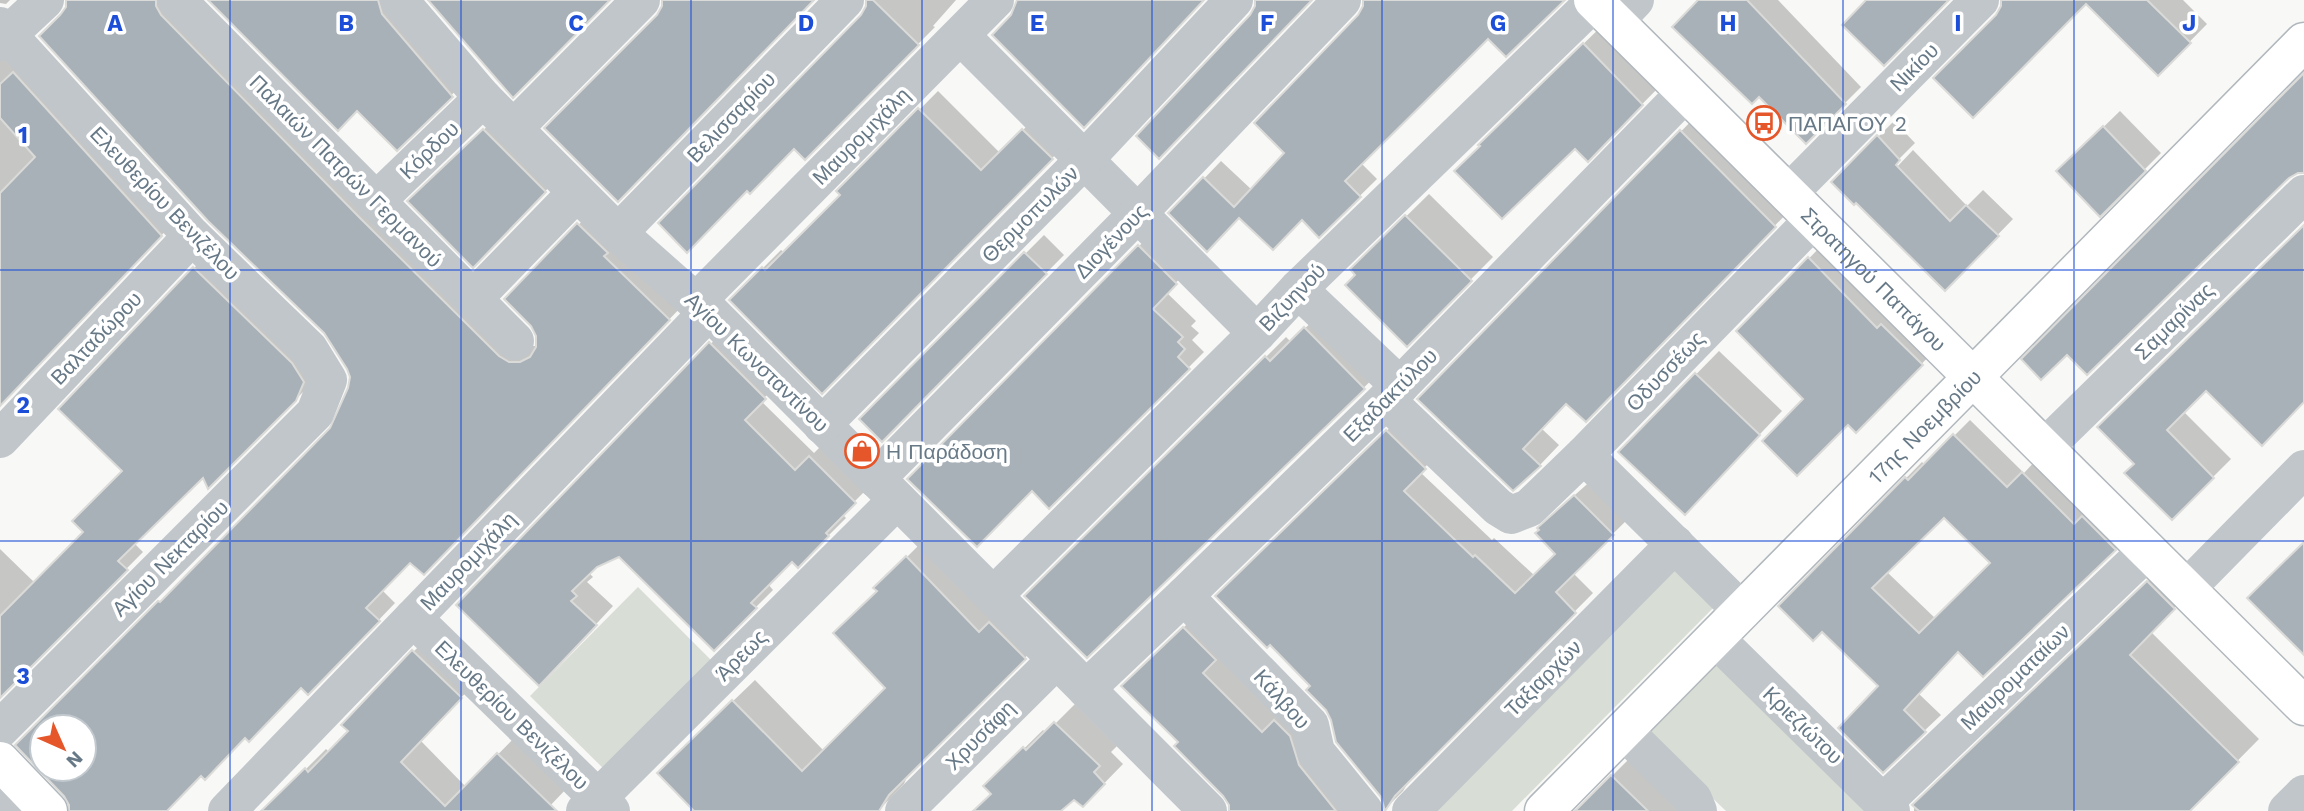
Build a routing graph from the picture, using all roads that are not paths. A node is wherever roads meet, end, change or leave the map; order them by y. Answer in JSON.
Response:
{"nodes":[{"id":1,"x":45,"y":0,"type":"edge"},
{"id":2,"x":177,"y":0,"type":"edge"},
{"id":3,"x":399,"y":0,"type":"edge"},
{"id":4,"x":641,"y":0,"type":"edge"},
{"id":5,"x":845,"y":0,"type":"edge"},
{"id":6,"x":995,"y":0,"type":"edge"},
{"id":7,"x":1234,"y":0,"type":"edge"},
{"id":8,"x":1342,"y":0,"type":"edge"},
{"id":9,"x":1980,"y":0,"type":"edge"},
{"id":10,"x":1609,"y":6,"type":"edge"},
{"id":11,"x":3,"y":34,"type":"edge"},
{"id":12,"x":961,"y":36,"type":"junction"},
{"id":13,"x":2304,"y":42,"type":"edge"},
{"id":14,"x":1685,"y":92,"type":"junction"},
{"id":15,"x":483,"y":98,"type":"junction"},
{"id":16,"x":514,"y":128,"type":"junction"},
{"id":17,"x":1085,"y":159,"type":"junction"},
{"id":18,"x":576,"y":193,"type":"junction"},
{"id":19,"x":2304,"y":194,"type":"edge"},
{"id":20,"x":375,"y":202,"type":"junction"},
{"id":21,"x":1801,"y":206,"type":"junction"},
{"id":22,"x":1139,"y":213,"type":"junction"},
{"id":23,"x":618,"y":233,"type":"junction"},
{"id":24,"x":192,"y":236,"type":"junction"},
{"id":25,"x":1298,"y":289,"type":"junction"},
{"id":26,"x":473,"y":299,"type":"junction"},
{"id":27,"x":703,"y":306,"type":"junction"},
{"id":28,"x":1257,"y":333,"type":"junction"},
{"id":29,"x":515,"y":341,"type":"dead end"},
{"id":30,"x":1973,"y":377,"type":"junction"},
{"id":31,"x":328,"y":380,"type":"joint"},
{"id":32,"x":1393,"y":393,"type":"junction"},
{"id":33,"x":822,"y":425,"type":"junction"},
{"id":34,"x":0,"y":439,"type":"edge"},
{"id":35,"x":2043,"y":448,"type":"junction"},
{"id":36,"x":1584,"y":454,"type":"junction"},
{"id":37,"x":2304,"y":469,"type":"edge"},
{"id":38,"x":887,"y":489,"type":"junction"},
{"id":39,"x":1675,"y":544,"type":"junction"},
{"id":40,"x":2147,"y":551,"type":"junction"},
{"id":41,"x":2186,"y":589,"type":"junction"},
{"id":42,"x":993,"y":596,"type":"junction"},
{"id":43,"x":1184,"y":596,"type":"junction"},
{"id":44,"x":1742,"y":611,"type":"junction"},
{"id":45,"x":413,"y":618,"type":"junction"},
{"id":46,"x":1715,"y":638,"type":"junction"},
{"id":47,"x":1056,"y":660,"type":"junction"},
{"id":48,"x":1086,"y":689,"type":"junction"},
{"id":49,"x":2304,"y":706,"type":"edge"},
{"id":50,"x":0,"y":729,"type":"edge"},
{"id":51,"x":1623,"y":730,"type":"junction"},
{"id":52,"x":2304,"y":794,"type":"edge"},
{"id":53,"x":598,"y":807,"type":"edge"},
{"id":54,"x":1887,"y":807,"type":"edge"},
{"id":55,"x":227,"y":811,"type":"edge"},
{"id":56,"x":904,"y":811,"type":"edge"},
{"id":57,"x":1208,"y":811,"type":"edge"},
{"id":58,"x":1364,"y":811,"type":"edge"},
{"id":59,"x":1411,"y":811,"type":"edge"},
{"id":60,"x":1544,"y":811,"type":"edge"},
{"id":61,"x":1698,"y":811,"type":"edge"},
{"id":62,"x":2287,"y":811,"type":"edge"}],
"edges":[{"from":1,"to":11,"type":"street"},
{"from":2,"to":20,"type":"street","name":"Παλαιών Πατρών Γερμανού"},
{"from":3,"to":15,"type":"street","name":"Αγίου Κωνσταντίνου"},
{"from":4,"to":16,"type":"street"},
{"from":5,"to":23,"type":"street","name":"Βελισσαρίου"},
{"from":6,"to":12,"type":"street","name":"Μαυρομιχάλη"},
{"from":7,"to":17,"type":"street","name":"Θερμοπυλών"},
{"from":8,"to":22,"type":"street","name":"Διογένους"},
{"from":9,"to":21,"type":"street","name":"Νικίου"},
{"from":10,"to":14,"type":"street","name":"Στρατηγού Παπάγου"},
{"from":10,"to":25,"type":"street","name":"Βιζυηνού"},
{"from":11,"to":24,"type":"street","name":"Ελευθερίου Βενιζέλου"},
{"from":12,"to":17,"type":"street"},
{"from":12,"to":27,"type":"street","name":"Μαυρομιχάλη"},
{"from":13,"to":30,"type":"street","name":"17ης Νοεμβρίου"},
{"from":14,"to":21,"type":"street","name":"Στρατηγού Παπάγου"},
{"from":14,"to":32,"type":"street","name":"Εξαδακτύλου"},
{"from":15,"to":16,"type":"street","name":"Αγίου Κωνσταντίνου"},
{"from":15,"to":20,"type":"street","name":"Κόρδου"},
{"from":16,"to":18,"type":"street","name":"Αγίου Κωνσταντίνου"},
{"from":17,"to":22,"type":"street"},
{"from":17,"to":33,"type":"street","name":"Θερμοπυλών"},
{"from":18,"to":23,"type":"street","name":"Αγίου Κωνσταντίνου"},
{"from":18,"to":26,"type":"street"},
{"from":19,"to":35,"type":"street","name":"Σαμαρίνας"},
{"from":20,"to":26,"type":"street","name":"Παλαιών Πατρών Γερμανού"},
{"from":21,"to":30,"type":"street","name":"Στρατηγού Παπάγου"},
{"from":21,"to":36,"type":"street","name":"Οδυσσέως"},
{"from":22,"to":28,"type":"street"},
{"from":22,"to":38,"type":"street","name":"Διογένους"},
{"from":23,"to":27,"type":"street","name":"Αγίου Κωνσταντίνου"},
{"from":24,"to":31,"type":"street","name":"Ελευθερίου Βενιζέλου"},
{"from":24,"to":34,"type":"street","name":"Βαλταδώρου"},
{"from":25,"to":28,"type":"street","name":"Βιζυηνού"},
{"from":25,"to":32,"type":"street"},
{"from":26,"to":29,"type":"street","name":"Παλαιών Πατρών Γερμανού"},
{"from":27,"to":33,"type":"street","name":"Αγίου Κωνσταντίνου"},
{"from":27,"to":45,"type":"street","name":"Μαυρομιχάλη"},
{"from":28,"to":42,"type":"street","name":"Βιζυηνού"},
{"from":30,"to":35,"type":"street","name":"Στρατηγού Παπάγου"},
{"from":30,"to":44,"type":"street","name":"17ης Νοεμβρίου"},
{"from":31,"to":50,"type":"street","name":"Αγίου Νεκταρίου"},
{"from":32,"to":36,"type":"street","name":"Οδυσσέως"},
{"from":32,"to":43,"type":"street","name":"Εξαδακτύλου"},
{"from":33,"to":38,"type":"street","name":"Αγίου Κωνσταντίνου"},
{"from":35,"to":40,"type":"street","name":"Στρατηγού Παπάγου"},
{"from":36,"to":39,"type":"street"},
{"from":37,"to":41,"type":"street"},
{"from":38,"to":42,"type":"street","name":"Αγίου Κωνσταντίνου"},
{"from":38,"to":53,"type":"street","name":"Άρεως"},
{"from":39,"to":44,"type":"street"},
{"from":39,"to":59,"type":"street","name":"Ταξιαρχών"},
{"from":40,"to":41,"type":"street","name":"Στρατηγού Παπάγου"},
{"from":40,"to":54,"type":"street","name":"Μαυροματαίων"},
{"from":41,"to":49,"type":"street","name":"Στρατηγού Παπάγου"},
{"from":42,"to":47,"type":"street","name":"Αγίου Κωνσταντίνου"},
{"from":43,"to":48,"type":"street","name":"Εξαδακτύλου"},
{"from":43,"to":58,"type":"street","name":"Κάλβου"},
{"from":44,"to":46,"type":"street","name":"17ης Νοεμβρίου"},
{"from":45,"to":53,"type":"street","name":"Ελευθερίου Βενιζέλου"},
{"from":45,"to":55,"type":"street","name":"Μαυρομιχάλη"},
{"from":46,"to":51,"type":"street","name":"17ης Νοεμβρίου"},
{"from":46,"to":54,"type":"street","name":"Κριεζιώτου"},
{"from":47,"to":48,"type":"street","name":"Αγίου Κωνσταντίνου"},
{"from":47,"to":56,"type":"street","name":"Χρυσάφη"},
{"from":48,"to":57,"type":"street","name":"Αγίου Κωνσταντίνου"},
{"from":51,"to":60,"type":"street","name":"17ης Νοεμβρίου"},
{"from":51,"to":61,"type":"street"},
{"from":52,"to":62,"type":"street"}]}
